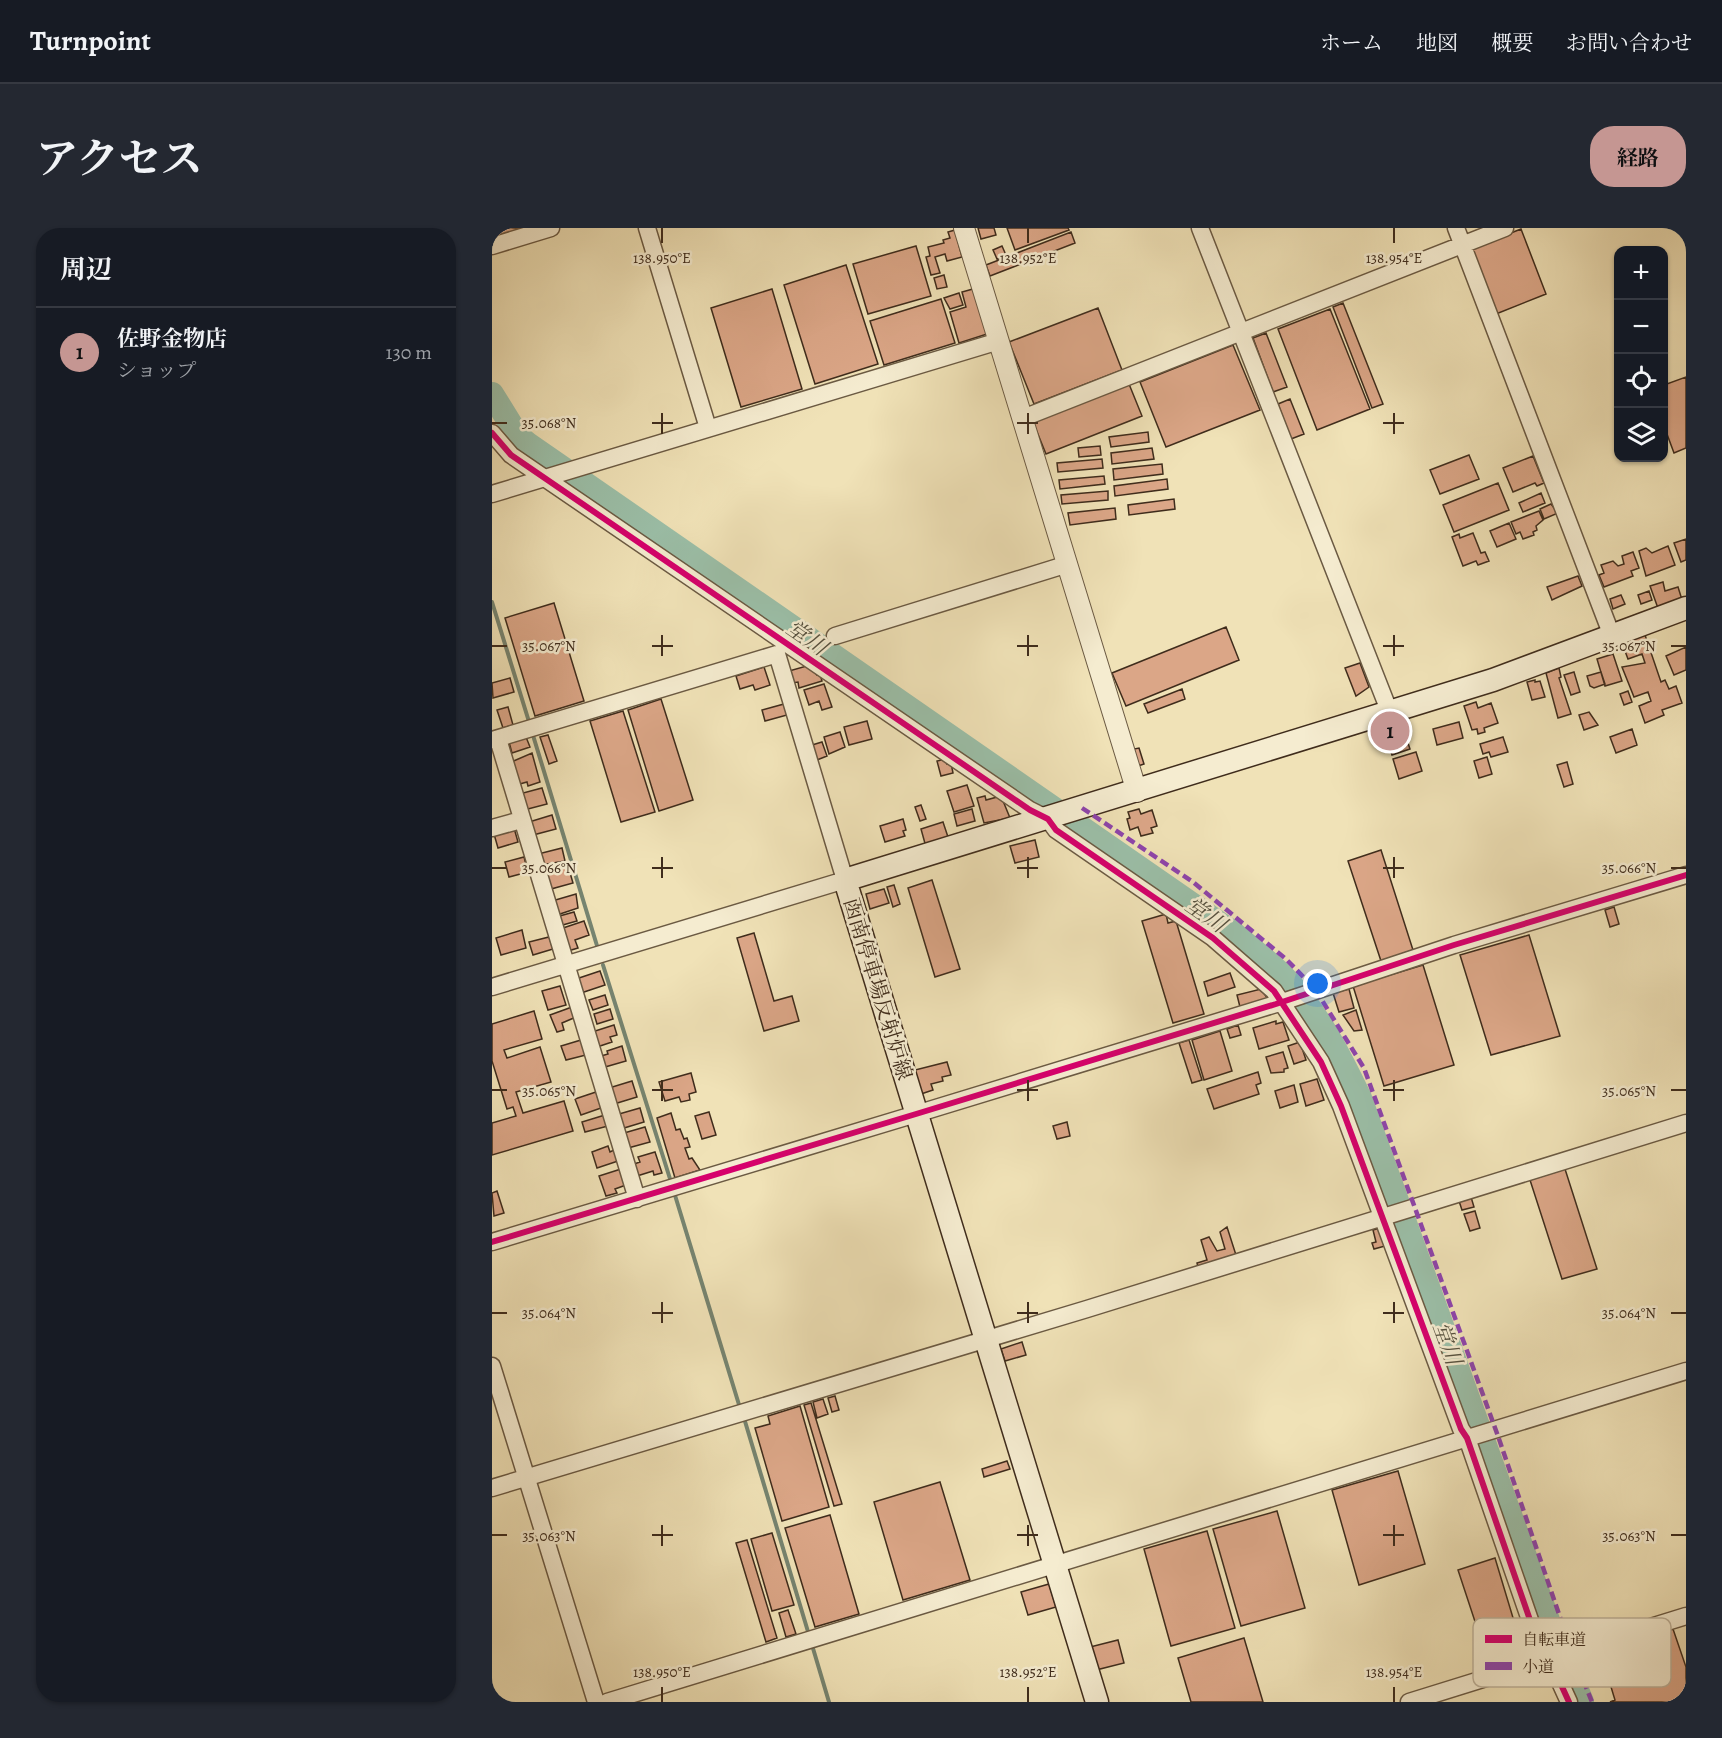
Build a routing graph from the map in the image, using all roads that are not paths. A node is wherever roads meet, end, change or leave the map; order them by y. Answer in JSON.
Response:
{"nodes":[{"id":1,"x":551,"y":228,"type":"edge"},
{"id":2,"x":647,"y":228,"type":"edge"},
{"id":3,"x":964,"y":228,"type":"edge"},
{"id":4,"x":1200,"y":228,"type":"edge"},
{"id":5,"x":1456,"y":228,"type":"edge"},
{"id":6,"x":1505,"y":228,"type":"edge"},
{"id":7,"x":1463,"y":245,"type":"junction"},
{"id":8,"x":492,"y":246,"type":"edge"},
{"id":9,"x":1242,"y":333,"type":"junction"},
{"id":10,"x":999,"y":341,"type":"junction"},
{"id":11,"x":1023,"y":418,"type":"junction"},
{"id":12,"x":708,"y":428,"type":"junction"},
{"id":13,"x":492,"y":433,"type":"edge"},
{"id":14,"x":546,"y":478,"type":"junction"},
{"id":15,"x":492,"y":494,"type":"edge"},
{"id":16,"x":1068,"y":564,"type":"junction"},
{"id":17,"x":1686,"y":608,"type":"edge"},
{"id":18,"x":835,"y":636,"type":"dead end"},
{"id":19,"x":1612,"y":636,"type":"junction"},
{"id":20,"x":782,"y":649,"type":"junction"},
{"id":21,"x":1390,"y":713,"type":"junction"},
{"id":22,"x":495,"y":740,"type":"edge"},
{"id":23,"x":1137,"y":792,"type":"junction"},
{"id":24,"x":1048,"y":819,"type":"junction"},
{"id":25,"x":521,"y":820,"type":"junction"},
{"id":26,"x":492,"y":828,"type":"edge"},
{"id":27,"x":1686,"y":876,"type":"edge"},
{"id":28,"x":845,"y":880,"type":"junction"},
{"id":29,"x":565,"y":965,"type":"junction"},
{"id":30,"x":492,"y":987,"type":"edge"},
{"id":31,"x":1285,"y":1000,"type":"junction"},
{"id":32,"x":916,"y":1114,"type":"junction"},
{"id":33,"x":1686,"y":1123,"type":"edge"},
{"id":34,"x":637,"y":1198,"type":"junction"},
{"id":35,"x":1384,"y":1217,"type":"junction"},
{"id":36,"x":492,"y":1242,"type":"edge"},
{"id":37,"x":985,"y":1339,"type":"junction"},
{"id":38,"x":492,"y":1366,"type":"edge"},
{"id":39,"x":1686,"y":1371,"type":"edge"},
{"id":40,"x":1467,"y":1438,"type":"junction"},
{"id":41,"x":527,"y":1478,"type":"junction"},
{"id":42,"x":492,"y":1488,"type":"edge"},
{"id":43,"x":1054,"y":1564,"type":"junction"},
{"id":44,"x":1686,"y":1616,"type":"edge"},
{"id":45,"x":1529,"y":1618,"type":"edge"},
{"id":46,"x":1671,"y":1621,"type":"edge"},
{"id":47,"x":1473,"y":1682,"type":"edge"},
{"id":48,"x":1561,"y":1687,"type":"edge"},
{"id":49,"x":596,"y":1702,"type":"edge"},
{"id":50,"x":607,"y":1702,"type":"edge"},
{"id":51,"x":1097,"y":1702,"type":"edge"},
{"id":52,"x":1408,"y":1702,"type":"edge"},
{"id":53,"x":1569,"y":1702,"type":"edge"}],
"edges":[{"from":1,"to":8,"type":"street"},
{"from":2,"to":12,"type":"street"},
{"from":3,"to":10,"type":"street"},
{"from":4,"to":9,"type":"street"},
{"from":5,"to":7,"type":"street"},
{"from":6,"to":7,"type":"street"},
{"from":7,"to":9,"type":"street"},
{"from":7,"to":19,"type":"street"},
{"from":9,"to":11,"type":"street"},
{"from":9,"to":21,"type":"street"},
{"from":10,"to":11,"type":"street"},
{"from":10,"to":12,"type":"street"},
{"from":11,"to":16,"type":"street"},
{"from":12,"to":14,"type":"street"},
{"from":13,"to":14,"type":"street"},
{"from":14,"to":15,"type":"street"},
{"from":14,"to":20,"type":"street"},
{"from":16,"to":18,"type":"street"},
{"from":16,"to":23,"type":"street"},
{"from":17,"to":19,"type":"main road","name":"函南停車場反射炉線"},
{"from":19,"to":21,"type":"main road","name":"函南停車場反射炉線"},
{"from":20,"to":22,"type":"street"},
{"from":20,"to":24,"type":"street"},
{"from":20,"to":28,"type":"street"},
{"from":21,"to":23,"type":"main road","name":"函南停車場反射炉線"},
{"from":22,"to":25,"type":"street"},
{"from":23,"to":24,"type":"main road","name":"函南停車場反射炉線"},
{"from":24,"to":28,"type":"main road","name":"函南停車場反射炉線"},
{"from":24,"to":31,"type":"street"},
{"from":25,"to":26,"type":"street"},
{"from":25,"to":29,"type":"street"},
{"from":27,"to":31,"type":"street"},
{"from":28,"to":29,"type":"street"},
{"from":28,"to":32,"type":"main road","name":"函南停車場反射炉線"},
{"from":29,"to":30,"type":"street"},
{"from":29,"to":34,"type":"street"},
{"from":31,"to":32,"type":"street"},
{"from":31,"to":35,"type":"street"},
{"from":32,"to":34,"type":"street"},
{"from":32,"to":37,"type":"main road","name":"函南停車場反射炉線"},
{"from":33,"to":35,"type":"street"},
{"from":34,"to":36,"type":"street"},
{"from":35,"to":37,"type":"street"},
{"from":35,"to":40,"type":"street"},
{"from":37,"to":41,"type":"street"},
{"from":37,"to":43,"type":"main road","name":"函南停車場反射炉線"},
{"from":38,"to":41,"type":"street"},
{"from":39,"to":40,"type":"street"},
{"from":40,"to":43,"type":"street"},
{"from":40,"to":45,"type":"street"},
{"from":41,"to":42,"type":"street"},
{"from":41,"to":49,"type":"street"},
{"from":43,"to":50,"type":"street"},
{"from":43,"to":51,"type":"main road","name":"函南停車場反射炉線"},
{"from":44,"to":46,"type":"street"},
{"from":47,"to":52,"type":"street"},
{"from":48,"to":53,"type":"street"}]}
